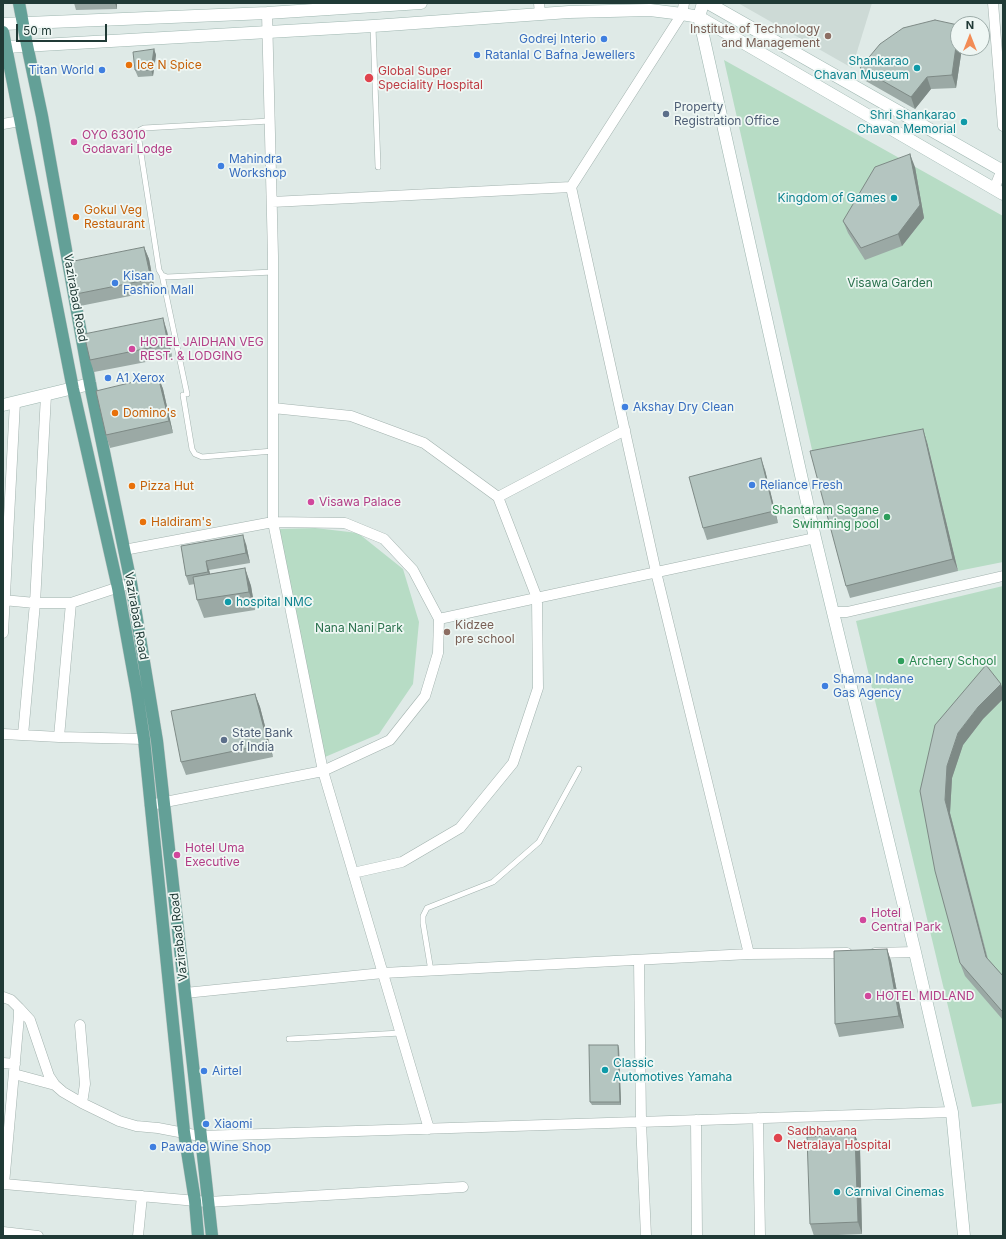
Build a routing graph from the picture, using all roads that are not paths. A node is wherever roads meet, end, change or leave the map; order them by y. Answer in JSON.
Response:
{"nodes":[{"id":1,"x":20,"y":3,"type":"edge"},
{"id":2,"x":421,"y":3,"type":"edge"},
{"id":3,"x":703,"y":3,"type":"edge"},
{"id":4,"x":708,"y":3,"type":"edge"},
{"id":5,"x":993,"y":3,"type":"edge"},
{"id":6,"x":359,"y":5,"type":"edge"},
{"id":7,"x":683,"y":8,"type":"edge"},
{"id":8,"x":540,"y":9,"type":"edge"},
{"id":9,"x":267,"y":13,"type":"junction"},
{"id":10,"x":699,"y":17,"type":"junction"},
{"id":11,"x":23,"y":23,"type":"junction"},
{"id":12,"x":3,"y":24,"type":"edge"},
{"id":13,"x":373,"y":26,"type":"junction"},
{"id":14,"x":268,"y":31,"type":"junction"},
{"id":15,"x":3,"y":32,"type":"edge"},
{"id":16,"x":27,"y":45,"type":"junction"},
{"id":17,"x":6,"y":47,"type":"junction"},
{"id":18,"x":20,"y":121,"type":"junction"},
{"id":19,"x":270,"y":121,"type":"junction"},
{"id":20,"x":3,"y":124,"type":"edge"},
{"id":21,"x":1003,"y":126,"type":"edge"},
{"id":22,"x":378,"y":166,"type":"dead end"},
{"id":23,"x":1002,"y":170,"type":"edge"},
{"id":24,"x":570,"y":187,"type":"junction"},
{"id":25,"x":998,"y":191,"type":"edge"},
{"id":26,"x":272,"y":202,"type":"junction"},
{"id":27,"x":273,"y":272,"type":"junction"},
{"id":28,"x":162,"y":274,"type":"junction"},
{"id":29,"x":90,"y":384,"type":"junction"},
{"id":30,"x":73,"y":389,"type":"junction"},
{"id":31,"x":46,"y":395,"type":"junction"},
{"id":32,"x":15,"y":402,"type":"junction"},
{"id":33,"x":3,"y":405,"type":"edge"},
{"id":34,"x":273,"y":408,"type":"junction"},
{"id":35,"x":624,"y":430,"type":"junction"},
{"id":36,"x":273,"y":451,"type":"junction"},
{"id":37,"x":498,"y":497,"type":"junction"},
{"id":38,"x":273,"y":522,"type":"junction"},
{"id":39,"x":815,"y":538,"type":"junction"},
{"id":40,"x":124,"y":550,"type":"junction"},
{"id":41,"x":656,"y":572,"type":"junction"},
{"id":42,"x":1003,"y":576,"type":"edge"},
{"id":43,"x":131,"y":584,"type":"junction"},
{"id":44,"x":118,"y":588,"type":"junction"},
{"id":45,"x":537,"y":598,"type":"junction"},
{"id":46,"x":4,"y":600,"type":"edge"},
{"id":47,"x":71,"y":602,"type":"junction"},
{"id":48,"x":35,"y":603,"type":"junction"},
{"id":49,"x":833,"y":612,"type":"junction"},
{"id":50,"x":440,"y":619,"type":"junction"},
{"id":51,"x":3,"y":633,"type":"edge"},
{"id":52,"x":3,"y":734,"type":"edge"},
{"id":53,"x":23,"y":735,"type":"junction"},
{"id":54,"x":59,"y":737,"type":"junction"},
{"id":55,"x":144,"y":739,"type":"junction"},
{"id":56,"x":580,"y":769,"type":"dead end"},
{"id":57,"x":323,"y":771,"type":"junction"},
{"id":58,"x":164,"y":802,"type":"junction"},
{"id":59,"x":150,"y":804,"type":"junction"},
{"id":60,"x":353,"y":873,"type":"junction"},
{"id":61,"x":915,"y":952,"type":"junction"},
{"id":62,"x":748,"y":954,"type":"junction"},
{"id":63,"x":639,"y":960,"type":"junction"},
{"id":64,"x":431,"y":970,"type":"junction"},
{"id":65,"x":383,"y":973,"type":"junction"},
{"id":66,"x":185,"y":993,"type":"junction"},
{"id":67,"x":3,"y":997,"type":"edge"},
{"id":68,"x":19,"y":1008,"type":"junction"},
{"id":69,"x":80,"y":1025,"type":"dead end"},
{"id":70,"x":401,"y":1033,"type":"junction"},
{"id":71,"x":289,"y":1039,"type":"dead end"},
{"id":72,"x":3,"y":1062,"type":"edge"},
{"id":73,"x":14,"y":1069,"type":"junction"},
{"id":74,"x":55,"y":1085,"type":"junction"},
{"id":75,"x":82,"y":1103,"type":"junction"},
{"id":76,"x":952,"y":1112,"type":"junction"},
{"id":77,"x":758,"y":1118,"type":"junction"},
{"id":78,"x":696,"y":1120,"type":"junction"},
{"id":79,"x":641,"y":1122,"type":"junction"},
{"id":80,"x":429,"y":1128,"type":"junction"},
{"id":81,"x":6,"y":1130,"type":"edge"},
{"id":82,"x":184,"y":1132,"type":"junction"},
{"id":83,"x":200,"y":1136,"type":"junction"},
{"id":84,"x":3,"y":1185,"type":"edge"},
{"id":85,"x":463,"y":1187,"type":"dead end"},
{"id":86,"x":142,"y":1196,"type":"junction"},
{"id":87,"x":194,"y":1201,"type":"junction"},
{"id":88,"x":208,"y":1202,"type":"junction"},
{"id":89,"x":3,"y":1232,"type":"edge"},
{"id":90,"x":38,"y":1236,"type":"edge"},
{"id":91,"x":138,"y":1236,"type":"edge"},
{"id":92,"x":198,"y":1236,"type":"edge"},
{"id":93,"x":212,"y":1236,"type":"edge"},
{"id":94,"x":646,"y":1236,"type":"edge"},
{"id":95,"x":697,"y":1236,"type":"edge"},
{"id":96,"x":760,"y":1236,"type":"edge"},
{"id":97,"x":964,"y":1236,"type":"edge"}],
"edges":[{"from":1,"to":11,"type":"main road","name":"Vazirabad Road"},
{"from":2,"to":6,"type":"main road"},
{"from":3,"to":10,"type":"main road"},
{"from":4,"to":23,"type":"main road"},
{"from":5,"to":21,"type":"street"},
{"from":6,"to":9,"type":"main road"},
{"from":7,"to":8,"type":"main road"},
{"from":7,"to":10,"type":"main road"},
{"from":7,"to":24,"type":"street"},
{"from":8,"to":13,"type":"main road"},
{"from":9,"to":11,"type":"main road"},
{"from":9,"to":14,"type":"street"},
{"from":10,"to":25,"type":"main road"},
{"from":10,"to":39,"type":"main road"},
{"from":11,"to":12,"type":"main road"},
{"from":11,"to":16,"type":"main road","name":"Vazirabad Road"},
{"from":13,"to":14,"type":"main road"},
{"from":13,"to":22,"type":"lane"},
{"from":14,"to":16,"type":"main road"},
{"from":14,"to":19,"type":"street"},
{"from":15,"to":17,"type":"main road","name":"Vazirabad Road"},
{"from":16,"to":17,"type":"main road"},
{"from":16,"to":29,"type":"main road","name":"Vazirabad Road"},
{"from":17,"to":18,"type":"main road","name":"Vazirabad Road"},
{"from":18,"to":20,"type":"street"},
{"from":18,"to":30,"type":"main road","name":"Vazirabad Road"},
{"from":19,"to":26,"type":"street"},
{"from":19,"to":28,"type":"lane"},
{"from":23,"to":25,"type":"street"},
{"from":24,"to":26,"type":"street"},
{"from":24,"to":35,"type":"street"},
{"from":26,"to":27,"type":"street"},
{"from":27,"to":28,"type":"lane"},
{"from":27,"to":34,"type":"street"},
{"from":28,"to":36,"type":"lane"},
{"from":29,"to":30,"type":"main road"},
{"from":29,"to":40,"type":"main road","name":"Vazirabad Road"},
{"from":30,"to":31,"type":"main road"},
{"from":30,"to":44,"type":"main road","name":"Vazirabad Road"},
{"from":31,"to":32,"type":"main road"},
{"from":31,"to":48,"type":"street"},
{"from":32,"to":33,"type":"main road"},
{"from":32,"to":46,"type":"street"},
{"from":34,"to":36,"type":"street"},
{"from":34,"to":37,"type":"street"},
{"from":35,"to":37,"type":"street"},
{"from":35,"to":41,"type":"street"},
{"from":36,"to":38,"type":"street"},
{"from":37,"to":45,"type":"street"},
{"from":38,"to":40,"type":"street"},
{"from":38,"to":50,"type":"street"},
{"from":38,"to":57,"type":"street"},
{"from":39,"to":41,"type":"street"},
{"from":39,"to":49,"type":"main road"},
{"from":40,"to":43,"type":"main road","name":"Vazirabad Road"},
{"from":41,"to":45,"type":"street"},
{"from":41,"to":62,"type":"street"},
{"from":42,"to":49,"type":"street"},
{"from":43,"to":44,"type":"street"},
{"from":43,"to":58,"type":"main road","name":"Vazirabad Road"},
{"from":44,"to":47,"type":"street"},
{"from":44,"to":55,"type":"main road","name":"Vazirabad Road"},
{"from":45,"to":50,"type":"street"},
{"from":45,"to":60,"type":"street"},
{"from":46,"to":48,"type":"street"},
{"from":46,"to":51,"type":"street"},
{"from":47,"to":48,"type":"street"},
{"from":47,"to":54,"type":"street"},
{"from":48,"to":53,"type":"street"},
{"from":49,"to":61,"type":"main road"},
{"from":50,"to":57,"type":"street"},
{"from":52,"to":53,"type":"street"},
{"from":53,"to":54,"type":"street"},
{"from":54,"to":55,"type":"street"},
{"from":55,"to":59,"type":"main road","name":"Vazirabad Road"},
{"from":56,"to":64,"type":"lane"},
{"from":57,"to":58,"type":"street"},
{"from":57,"to":60,"type":"street"},
{"from":58,"to":59,"type":"street"},
{"from":58,"to":66,"type":"main road","name":"Vazirabad Road"},
{"from":59,"to":82,"type":"main road","name":"Vazirabad Road"},
{"from":60,"to":65,"type":"street"},
{"from":61,"to":62,"type":"street"},
{"from":61,"to":76,"type":"main road"},
{"from":62,"to":63,"type":"street"},
{"from":63,"to":64,"type":"street"},
{"from":63,"to":79,"type":"street"},
{"from":64,"to":65,"type":"street"},
{"from":65,"to":66,"type":"street"},
{"from":65,"to":70,"type":"street"},
{"from":66,"to":83,"type":"main road","name":"Vazirabad Road"},
{"from":67,"to":68,"type":"street"},
{"from":68,"to":73,"type":"street"},
{"from":68,"to":74,"type":"street"},
{"from":69,"to":75,"type":"street"},
{"from":70,"to":71,"type":"lane"},
{"from":70,"to":80,"type":"street"},
{"from":72,"to":73,"type":"street"},
{"from":73,"to":74,"type":"street"},
{"from":73,"to":81,"type":"street"},
{"from":74,"to":75,"type":"street"},
{"from":75,"to":82,"type":"street"},
{"from":76,"to":77,"type":"street"},
{"from":76,"to":97,"type":"main road"},
{"from":77,"to":78,"type":"street"},
{"from":77,"to":96,"type":"street"},
{"from":78,"to":79,"type":"street"},
{"from":78,"to":95,"type":"street"},
{"from":79,"to":80,"type":"street"},
{"from":79,"to":94,"type":"street"},
{"from":80,"to":83,"type":"street"},
{"from":81,"to":84,"type":"street"},
{"from":82,"to":83,"type":"street"},
{"from":82,"to":87,"type":"main road","name":"Vazirabad Road"},
{"from":83,"to":88,"type":"main road","name":"Vazirabad Road"},
{"from":84,"to":86,"type":"street"},
{"from":85,"to":88,"type":"street"},
{"from":86,"to":87,"type":"street"},
{"from":86,"to":91,"type":"street"},
{"from":87,"to":88,"type":"street"},
{"from":87,"to":92,"type":"main road","name":"Vazirabad Road"},
{"from":88,"to":93,"type":"main road","name":"Vazirabad Road"},
{"from":89,"to":90,"type":"street"}]}
